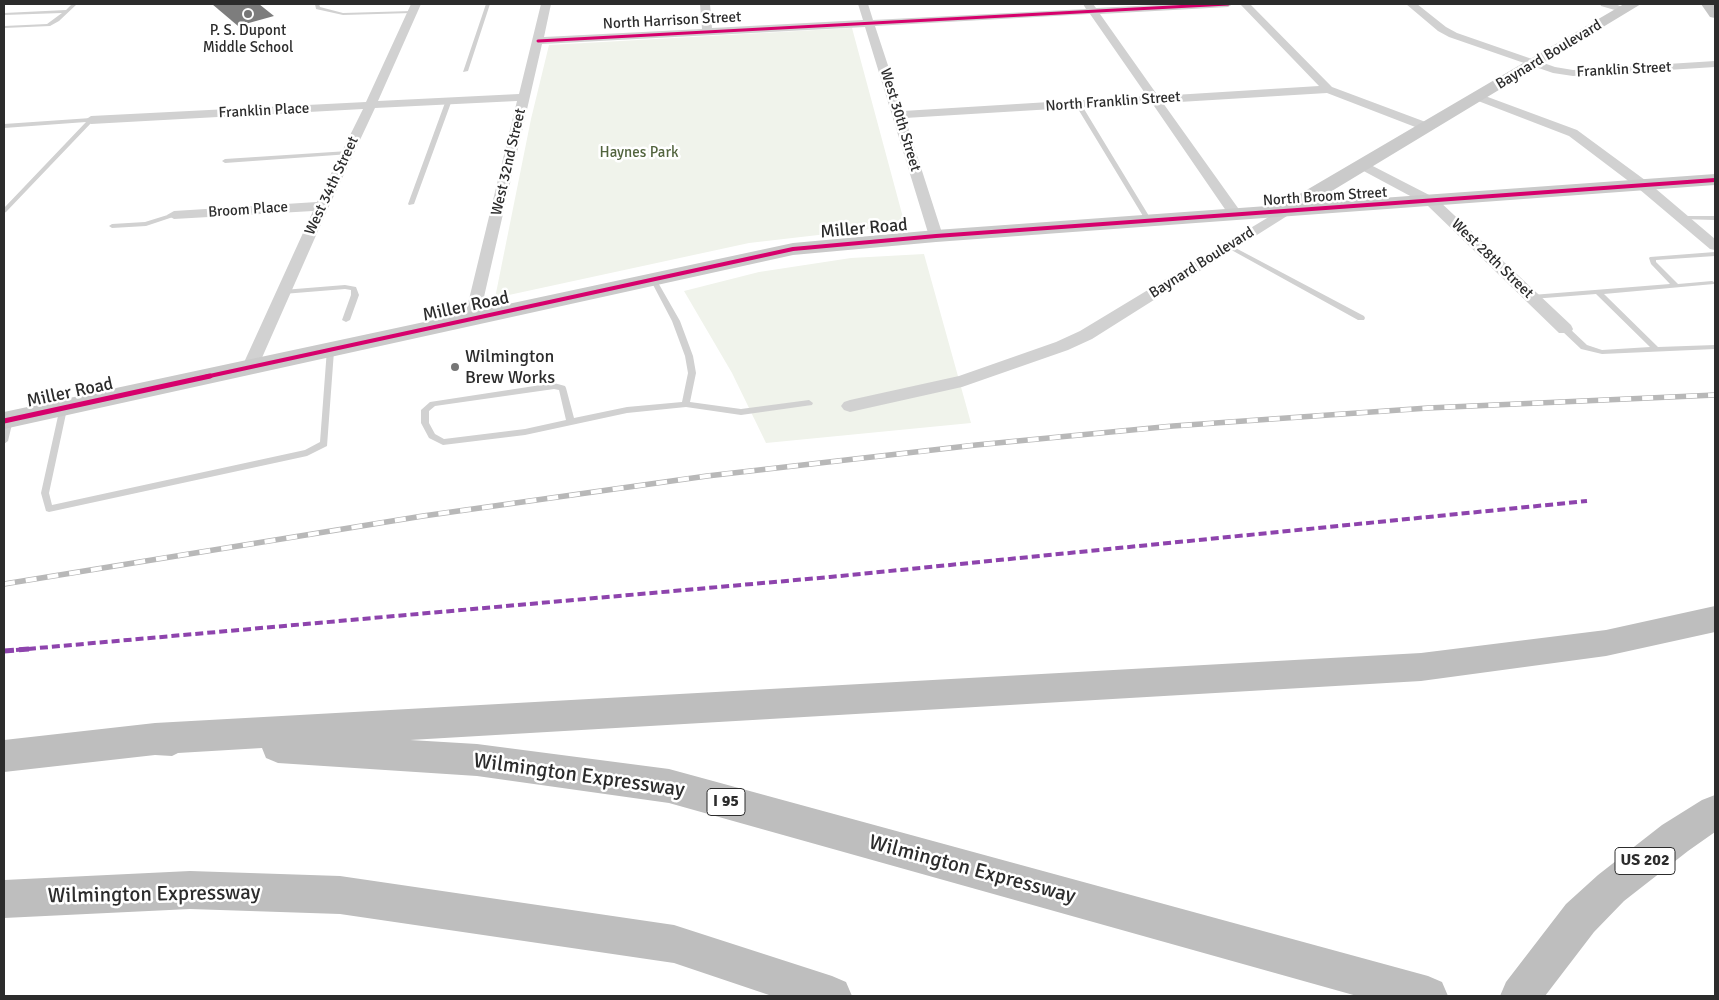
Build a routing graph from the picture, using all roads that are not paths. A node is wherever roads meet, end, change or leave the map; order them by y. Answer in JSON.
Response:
{"nodes":[{"id":1,"x":75,"y":4,"type":"edge"},
{"id":2,"x":317,"y":4,"type":"edge"},
{"id":3,"x":488,"y":4,"type":"edge"},
{"id":4,"x":546,"y":4,"type":"edge"},
{"id":5,"x":706,"y":4,"type":"edge"},
{"id":6,"x":863,"y":4,"type":"edge"},
{"id":7,"x":1228,"y":4,"type":"edge"},
{"id":8,"x":1245,"y":4,"type":"edge"},
{"id":9,"x":1411,"y":4,"type":"edge"},
{"id":10,"x":1605,"y":4,"type":"edge"},
{"id":11,"x":1708,"y":4,"type":"edge"},
{"id":12,"x":1630,"y":7,"type":"edge"},
{"id":13,"x":414,"y":8,"type":"edge"},
{"id":14,"x":1091,"y":8,"type":"edge"},
{"id":15,"x":67,"y":11,"type":"junction"},
{"id":16,"x":4,"y":14,"type":"edge"},
{"id":17,"x":1715,"y":14,"type":"edge"},
{"id":18,"x":869,"y":23,"type":"junction"},
{"id":19,"x":4,"y":27,"type":"edge"},
{"id":20,"x":706,"y":32,"type":"junction"},
{"id":21,"x":538,"y":40,"type":"junction"},
{"id":22,"x":1534,"y":63,"type":"junction"},
{"id":23,"x":1715,"y":64,"type":"edge"},
{"id":24,"x":465,"y":71,"type":"dead end"},
{"id":25,"x":1328,"y":89,"type":"junction"},
{"id":26,"x":524,"y":97,"type":"junction"},
{"id":27,"x":1477,"y":97,"type":"junction"},
{"id":28,"x":1155,"y":99,"type":"junction"},
{"id":29,"x":449,"y":100,"type":"junction"},
{"id":30,"x":371,"y":104,"type":"junction"},
{"id":31,"x":1078,"y":104,"type":"junction"},
{"id":32,"x":898,"y":115,"type":"junction"},
{"id":33,"x":91,"y":120,"type":"junction"},
{"id":34,"x":4,"y":126,"type":"edge"},
{"id":35,"x":1427,"y":127,"type":"junction"},
{"id":36,"x":348,"y":153,"type":"junction"},
{"id":37,"x":224,"y":161,"type":"dead end"},
{"id":38,"x":1362,"y":165,"type":"junction"},
{"id":39,"x":1715,"y":180,"type":"edge"},
{"id":40,"x":1644,"y":186,"type":"junction"},
{"id":41,"x":1432,"y":202,"type":"junction"},
{"id":42,"x":411,"y":204,"type":"dead end"},
{"id":43,"x":322,"y":206,"type":"junction"},
{"id":44,"x":4,"y":211,"type":"edge"},
{"id":45,"x":1282,"y":213,"type":"junction"},
{"id":46,"x":174,"y":215,"type":"joint"},
{"id":47,"x":1236,"y":215,"type":"junction"},
{"id":48,"x":1682,"y":218,"type":"junction"},
{"id":49,"x":1715,"y":218,"type":"edge"},
{"id":50,"x":1149,"y":221,"type":"junction"},
{"id":51,"x":112,"y":226,"type":"dead end"},
{"id":52,"x":936,"y":236,"type":"junction"},
{"id":53,"x":1228,"y":246,"type":"junction"},
{"id":54,"x":1715,"y":246,"type":"edge"},
{"id":55,"x":1715,"y":254,"type":"edge"},
{"id":56,"x":653,"y":279,"type":"junction"},
{"id":57,"x":1712,"y":283,"type":"dead end"},
{"id":58,"x":1676,"y":286,"type":"junction"},
{"id":59,"x":283,"y":292,"type":"junction"},
{"id":60,"x":1598,"y":292,"type":"junction"},
{"id":61,"x":1532,"y":297,"type":"junction"},
{"id":62,"x":1361,"y":318,"type":"dead end"},
{"id":63,"x":346,"y":320,"type":"dead end"},
{"id":64,"x":472,"y":320,"type":"junction"},
{"id":65,"x":1565,"y":329,"type":"joint"},
{"id":66,"x":1715,"y":347,"type":"edge"},
{"id":67,"x":1657,"y":350,"type":"junction"},
{"id":68,"x":330,"y":351,"type":"junction"},
{"id":69,"x":249,"y":369,"type":"junction"},
{"id":70,"x":809,"y":403,"type":"dead end"},
{"id":71,"x":686,"y":404,"type":"junction"},
{"id":72,"x":850,"y":406,"type":"dead end"},
{"id":73,"x":63,"y":409,"type":"junction"},
{"id":74,"x":571,"y":422,"type":"junction"},
{"id":75,"x":6,"y":428,"type":"edge"},
{"id":76,"x":1715,"y":619,"type":"edge"},
{"id":77,"x":155,"y":739,"type":"junction"},
{"id":78,"x":4,"y":756,"type":"edge"},
{"id":79,"x":1715,"y":812,"type":"edge"},
{"id":80,"x":4,"y":900,"type":"edge"},
{"id":81,"x":832,"y":996,"type":"edge"},
{"id":82,"x":1428,"y":996,"type":"edge"},
{"id":83,"x":1520,"y":996,"type":"edge"}],
"edges":[{"from":1,"to":15,"type":"lane"},
{"from":2,"to":13,"type":"lane"},
{"from":3,"to":24,"type":"lane"},
{"from":4,"to":21,"type":"street","name":"West 32nd Street"},
{"from":5,"to":20,"type":"street"},
{"from":6,"to":18,"type":"street","name":"West 30th Street"},
{"from":7,"to":14,"type":"street","name":"North Harrison Street"},
{"from":8,"to":25,"type":"street"},
{"from":9,"to":22,"type":"street","name":"Franklin Street"},
{"from":10,"to":12,"type":"street"},
{"from":11,"to":17,"type":"main road"},
{"from":12,"to":22,"type":"street","name":"Baynard Boulevard"},
{"from":13,"to":30,"type":"street","name":"West 34th Street"},
{"from":14,"to":18,"type":"street","name":"North Harrison Street"},
{"from":14,"to":28,"type":"street"},
{"from":15,"to":16,"type":"lane"},
{"from":15,"to":19,"type":"lane"},
{"from":18,"to":20,"type":"street","name":"North Harrison Street"},
{"from":18,"to":32,"type":"street","name":"West 30th Street"},
{"from":20,"to":21,"type":"street","name":"North Harrison Street"},
{"from":21,"to":26,"type":"street","name":"West 32nd Street"},
{"from":22,"to":23,"type":"street","name":"Franklin Street"},
{"from":22,"to":27,"type":"street","name":"Baynard Boulevard"},
{"from":25,"to":28,"type":"street","name":"North Franklin Street"},
{"from":25,"to":35,"type":"street"},
{"from":26,"to":29,"type":"street","name":"Franklin Place"},
{"from":26,"to":64,"type":"street","name":"West 32nd Street"},
{"from":27,"to":35,"type":"street","name":"Baynard Boulevard"},
{"from":27,"to":40,"type":"street"},
{"from":28,"to":31,"type":"street","name":"North Franklin Street"},
{"from":28,"to":47,"type":"street"},
{"from":29,"to":30,"type":"street","name":"Franklin Place"},
{"from":29,"to":42,"type":"lane"},
{"from":30,"to":33,"type":"street","name":"Franklin Place"},
{"from":30,"to":36,"type":"street","name":"West 34th Street"},
{"from":31,"to":32,"type":"street","name":"North Franklin Street"},
{"from":31,"to":50,"type":"lane"},
{"from":32,"to":52,"type":"street","name":"West 30th Street"},
{"from":33,"to":34,"type":"lane","name":"Franklin Place"},
{"from":33,"to":44,"type":"lane"},
{"from":35,"to":38,"type":"street","name":"Baynard Boulevard"},
{"from":36,"to":37,"type":"lane"},
{"from":36,"to":43,"type":"street","name":"West 34th Street"},
{"from":38,"to":41,"type":"street","name":"West 28th Street"},
{"from":38,"to":45,"type":"street","name":"Baynard Boulevard"},
{"from":39,"to":40,"type":"street","name":"North Broom Street"},
{"from":40,"to":41,"type":"street","name":"North Broom Street"},
{"from":40,"to":48,"type":"street"},
{"from":41,"to":45,"type":"street","name":"North Broom Street"},
{"from":41,"to":61,"type":"street","name":"West 28th Street"},
{"from":43,"to":46,"type":"street","name":"Broom Place"},
{"from":43,"to":59,"type":"street","name":"West 34th Street"},
{"from":45,"to":47,"type":"street","name":"North Broom Street"},
{"from":45,"to":53,"type":"street","name":"Baynard Boulevard"},
{"from":46,"to":51,"type":"lane"},
{"from":47,"to":50,"type":"street","name":"North Broom Street"},
{"from":48,"to":49,"type":"lane"},
{"from":48,"to":54,"type":"street"},
{"from":50,"to":52,"type":"street","name":"North Broom Street"},
{"from":52,"to":56,"type":"street","name":"Miller Road"},
{"from":53,"to":62,"type":"lane"},
{"from":53,"to":72,"type":"street","name":"Baynard Boulevard"},
{"from":55,"to":58,"type":"lane"},
{"from":56,"to":64,"type":"street","name":"Miller Road"},
{"from":56,"to":71,"type":"lane"},
{"from":57,"to":58,"type":"lane"},
{"from":58,"to":60,"type":"lane"},
{"from":59,"to":63,"type":"lane"},
{"from":59,"to":69,"type":"street","name":"West 34th Street"},
{"from":60,"to":61,"type":"lane"},
{"from":60,"to":67,"type":"lane"},
{"from":61,"to":65,"type":"street","name":"West 28th Street"},
{"from":64,"to":68,"type":"street","name":"Miller Road"},
{"from":65,"to":67,"type":"lane"},
{"from":66,"to":67,"type":"lane"},
{"from":68,"to":69,"type":"street","name":"Miller Road"},
{"from":68,"to":73,"type":"lane"},
{"from":69,"to":73,"type":"street","name":"Miller Road"},
{"from":70,"to":71,"type":"lane"},
{"from":71,"to":74,"type":"lane"},
{"from":73,"to":75,"type":"street","name":"Miller Road"},
{"from":74,"to":74,"type":"lane"},
{"from":76,"to":77,"type":"highway"},
{"from":77,"to":78,"type":"highway","name":"Wilmington Expressway","number":"I 95"},
{"from":77,"to":82,"type":"highway","name":"Wilmington Expressway","number":"I 95"},
{"from":79,"to":83,"type":"highway","number":"US 202"},
{"from":80,"to":81,"type":"highway","name":"Wilmington Expressway"}]}
